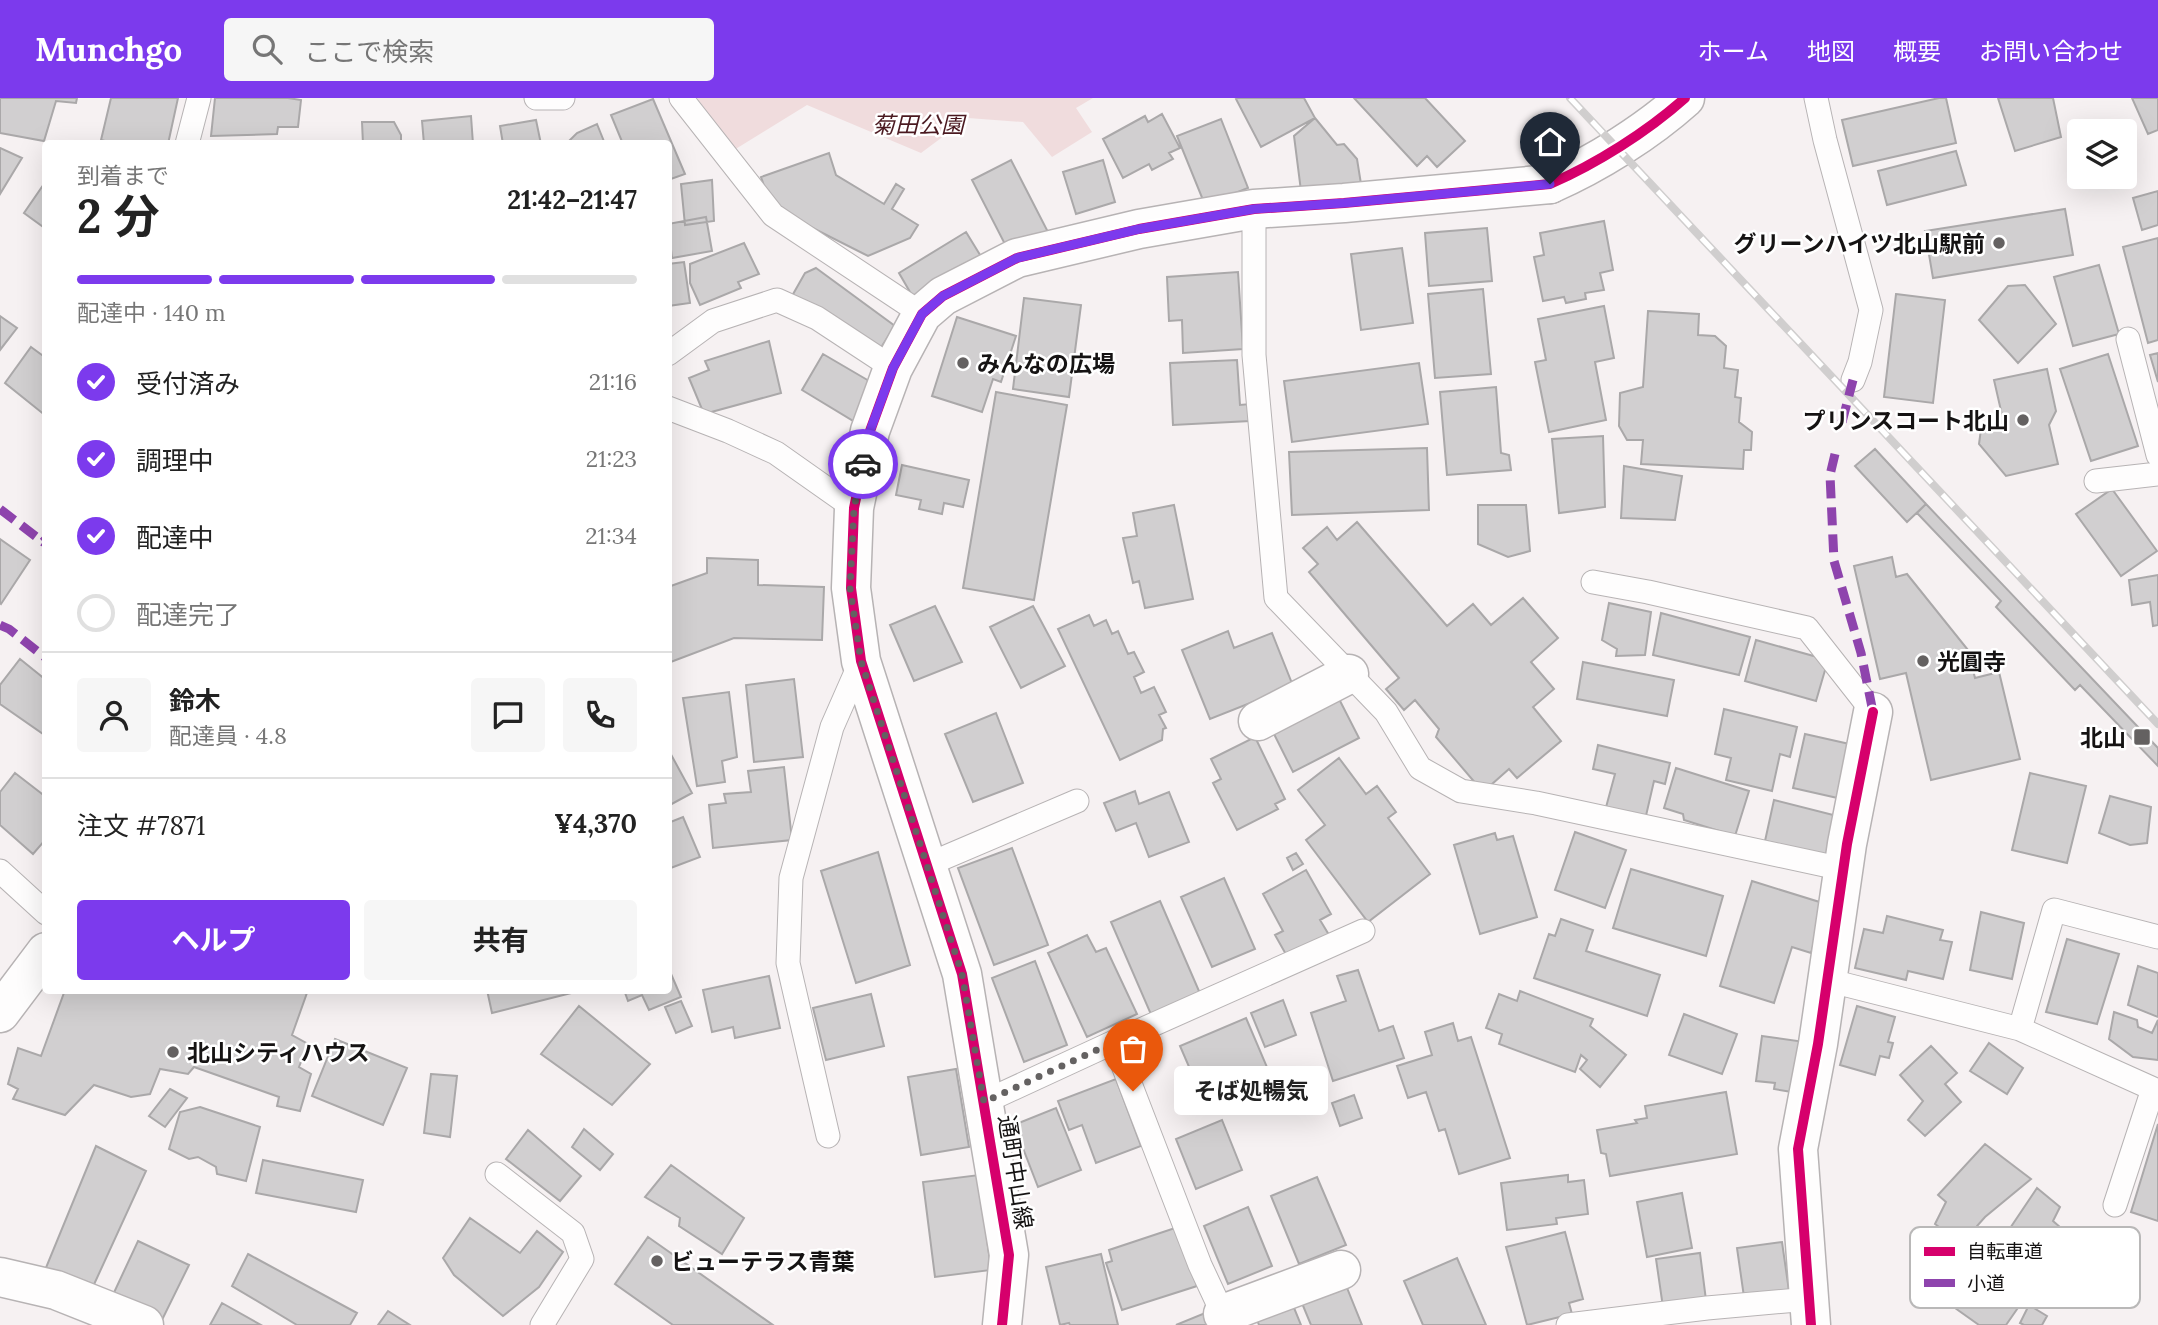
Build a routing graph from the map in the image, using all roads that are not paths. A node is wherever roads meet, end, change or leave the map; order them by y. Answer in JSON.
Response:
{"nodes":[{"id":1,"x":199,"y":98,"type":"edge"},
{"id":2,"x":536,"y":98,"type":"edge"},
{"id":3,"x":563,"y":98,"type":"edge"},
{"id":4,"x":681,"y":98,"type":"edge"},
{"id":5,"x":1816,"y":98,"type":"edge"},
{"id":6,"x":1675,"y":101,"type":"edge"},
{"id":7,"x":188,"y":140,"type":"edge"},
{"id":8,"x":1254,"y":209,"type":"junction"},
{"id":9,"x":922,"y":314,"type":"junction"},
{"id":10,"x":2128,"y":339,"type":"dead end"},
{"id":11,"x":672,"y":351,"type":"edge"},
{"id":12,"x":893,"y":368,"type":"junction"},
{"id":13,"x":1853,"y":380,"type":"dead end"},
{"id":14,"x":672,"y":410,"type":"edge"},
{"id":15,"x":2158,"y":455,"type":"edge"},
{"id":16,"x":2158,"y":474,"type":"edge"},
{"id":17,"x":2096,"y":481,"type":"dead end"},
{"id":18,"x":854,"y":508,"type":"junction"},
{"id":19,"x":1593,"y":582,"type":"dead end"},
{"id":20,"x":861,"y":661,"type":"junction"},
{"id":21,"x":1349,"y":674,"type":"junction"},
{"id":22,"x":1874,"y":712,"type":"joint"},
{"id":23,"x":1258,"y":721,"type":"dead end"},
{"id":24,"x":1077,"y":801,"type":"dead end"},
{"id":25,"x":927,"y":865,"type":"junction"},
{"id":26,"x":1843,"y":869,"type":"junction"},
{"id":27,"x":0,"y":871,"type":"edge"},
{"id":28,"x":42,"y":909,"type":"edge"},
{"id":29,"x":1363,"y":931,"type":"dead end"},
{"id":30,"x":2158,"y":937,"type":"edge"},
{"id":31,"x":42,"y":957,"type":"edge"},
{"id":32,"x":1827,"y":981,"type":"junction"},
{"id":33,"x":0,"y":1013,"type":"edge"},
{"id":34,"x":2020,"y":1030,"type":"junction"},
{"id":35,"x":1114,"y":1042,"type":"junction"},
{"id":36,"x":2155,"y":1090,"type":"edge"},
{"id":37,"x":984,"y":1102,"type":"junction"},
{"id":38,"x":828,"y":1136,"type":"dead end"},
{"id":39,"x":497,"y":1174,"type":"dead end"},
{"id":40,"x":2115,"y":1205,"type":"dead end"},
{"id":41,"x":1340,"y":1270,"type":"dead end"},
{"id":42,"x":0,"y":1277,"type":"edge"},
{"id":43,"x":1810,"y":1312,"type":"edge"},
{"id":44,"x":1225,"y":1319,"type":"edge"},
{"id":45,"x":144,"y":1325,"type":"edge"},
{"id":46,"x":542,"y":1325,"type":"edge"},
{"id":47,"x":1002,"y":1325,"type":"edge"},
{"id":48,"x":1568,"y":1325,"type":"edge"}],
"edges":[{"from":1,"to":7,"type":"lane"},
{"from":2,"to":3,"type":"lane"},
{"from":4,"to":9,"type":"lane"},
{"from":5,"to":13,"type":"lane"},
{"from":6,"to":8,"type":"street","name":"通町中山線"},
{"from":8,"to":9,"type":"street","name":"通町中山線"},
{"from":8,"to":21,"type":"lane"},
{"from":9,"to":12,"type":"street","name":"通町中山線"},
{"from":10,"to":15,"type":"lane"},
{"from":11,"to":12,"type":"lane"},
{"from":12,"to":18,"type":"street","name":"通町中山線"},
{"from":14,"to":18,"type":"lane"},
{"from":16,"to":17,"type":"lane"},
{"from":18,"to":20,"type":"street","name":"通町中山線"},
{"from":19,"to":22,"type":"lane"},
{"from":20,"to":25,"type":"street","name":"通町中山線"},
{"from":20,"to":38,"type":"lane"},
{"from":21,"to":23,"type":"street"},
{"from":21,"to":26,"type":"lane"},
{"from":22,"to":26,"type":"street"},
{"from":24,"to":25,"type":"lane"},
{"from":25,"to":37,"type":"street","name":"通町中山線"},
{"from":26,"to":32,"type":"street"},
{"from":27,"to":28,"type":"lane"},
{"from":29,"to":35,"type":"lane"},
{"from":30,"to":34,"type":"lane"},
{"from":31,"to":33,"type":"street"},
{"from":32,"to":34,"type":"lane"},
{"from":32,"to":43,"type":"street"},
{"from":34,"to":36,"type":"lane"},
{"from":35,"to":37,"type":"lane"},
{"from":35,"to":44,"type":"lane"},
{"from":36,"to":40,"type":"lane"},
{"from":37,"to":47,"type":"street","name":"通町中山線"},
{"from":39,"to":46,"type":"lane"},
{"from":41,"to":44,"type":"street"},
{"from":42,"to":45,"type":"street"},
{"from":43,"to":48,"type":"lane"}]}
